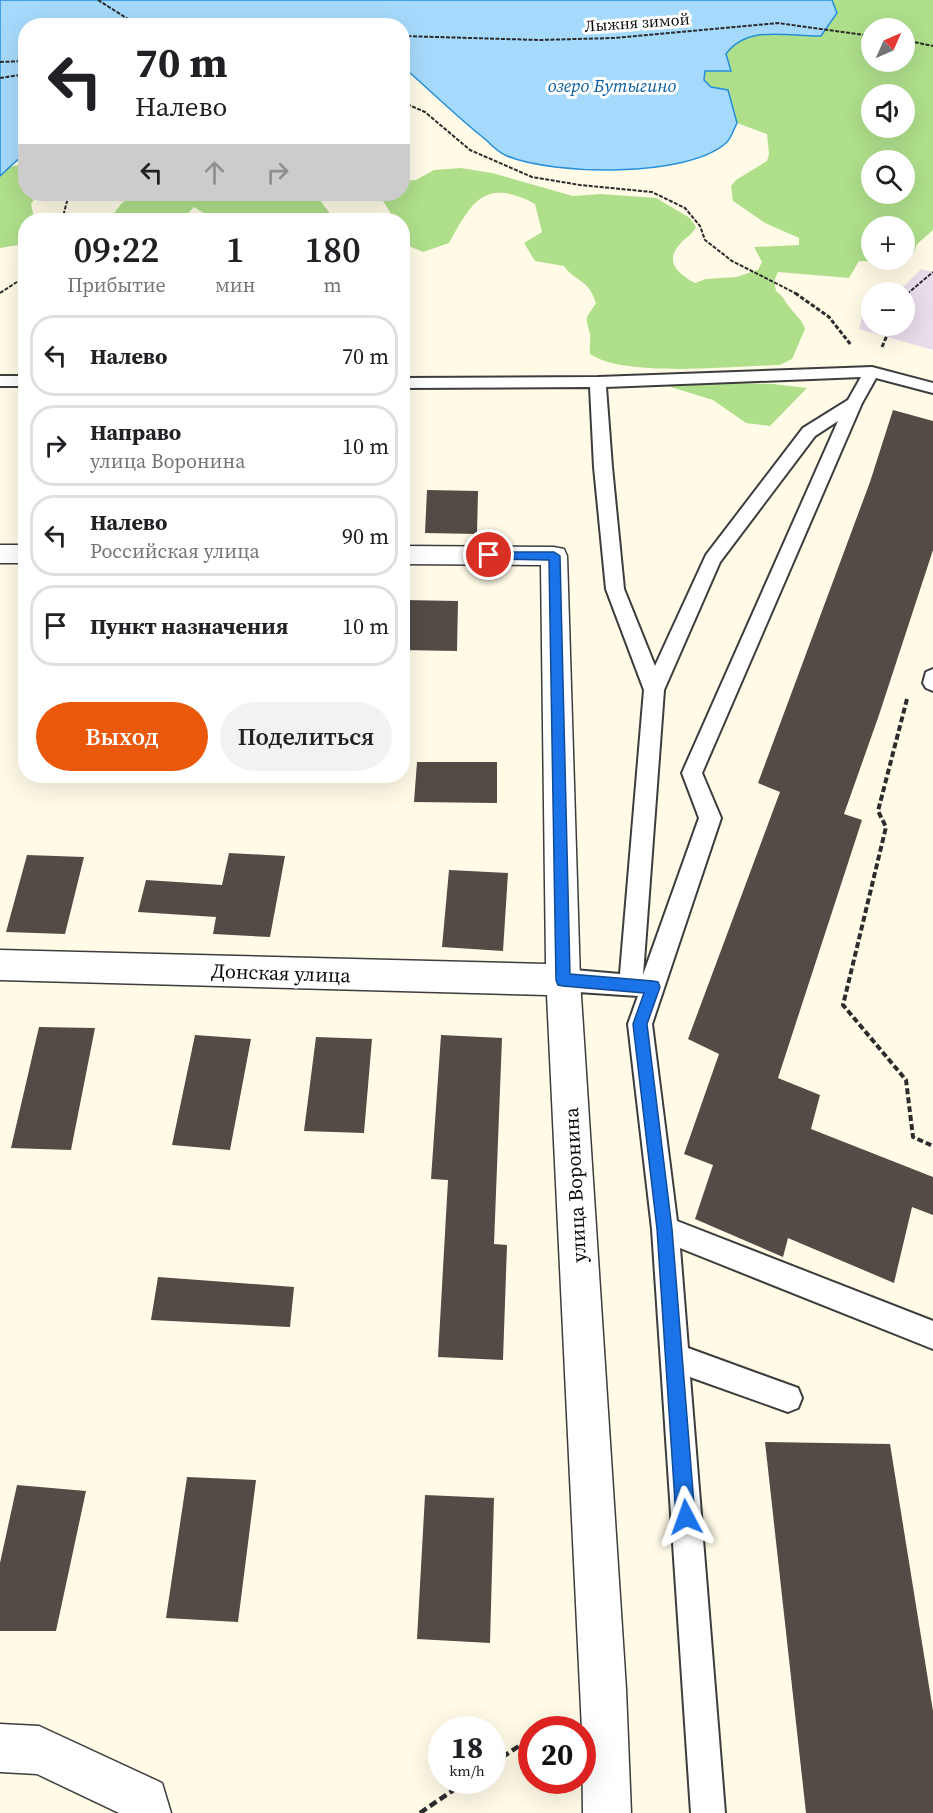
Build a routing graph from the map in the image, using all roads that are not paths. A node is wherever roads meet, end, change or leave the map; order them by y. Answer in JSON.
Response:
{"nodes":[{"id":1,"x":872,"y":372,"type":"junction"},
{"id":2,"x":0,"y":381,"type":"edge"},
{"id":3,"x":18,"y":381,"type":"edge"},
{"id":4,"x":598,"y":382,"type":"junction"},
{"id":5,"x":410,"y":383,"type":"edge"},
{"id":6,"x":933,"y":388,"type":"edge"},
{"id":7,"x":854,"y":403,"type":"junction"},
{"id":8,"x":0,"y":554,"type":"edge"},
{"id":9,"x":18,"y":554,"type":"edge"},
{"id":10,"x":410,"y":555,"type":"edge"},
{"id":11,"x":654,"y":690,"type":"junction"},
{"id":12,"x":0,"y":965,"type":"edge"},
{"id":13,"x":563,"y":980,"type":"junction"},
{"id":14,"x":642,"y":986,"type":"junction"},
{"id":15,"x":664,"y":1229,"type":"junction"},
{"id":16,"x":933,"y":1335,"type":"edge"},
{"id":17,"x":674,"y":1357,"type":"junction"},
{"id":18,"x":788,"y":1398,"type":"dead end"},
{"id":19,"x":0,"y":1748,"type":"edge"},
{"id":20,"x":147,"y":1813,"type":"edge"},
{"id":21,"x":607,"y":1813,"type":"edge"},
{"id":22,"x":708,"y":1813,"type":"edge"}],
"edges":[{"from":1,"to":4,"type":"lane"},
{"from":1,"to":6,"type":"lane"},
{"from":1,"to":7,"type":"lane"},
{"from":2,"to":3,"type":"lane"},
{"from":4,"to":5,"type":"lane"},
{"from":4,"to":11,"type":"lane"},
{"from":7,"to":11,"type":"lane"},
{"from":7,"to":14,"type":"lane"},
{"from":8,"to":9,"type":"street"},
{"from":10,"to":13,"type":"street","name":"улица Воронина"},
{"from":11,"to":14,"type":"lane"},
{"from":12,"to":13,"type":"street","name":"Донская улица"},
{"from":13,"to":14,"type":"lane"},
{"from":13,"to":21,"type":"street","name":"улица Воронина"},
{"from":14,"to":15,"type":"lane"},
{"from":15,"to":16,"type":"lane"},
{"from":15,"to":17,"type":"lane"},
{"from":17,"to":18,"type":"lane"},
{"from":17,"to":22,"type":"lane"},
{"from":19,"to":20,"type":"street"}]}
